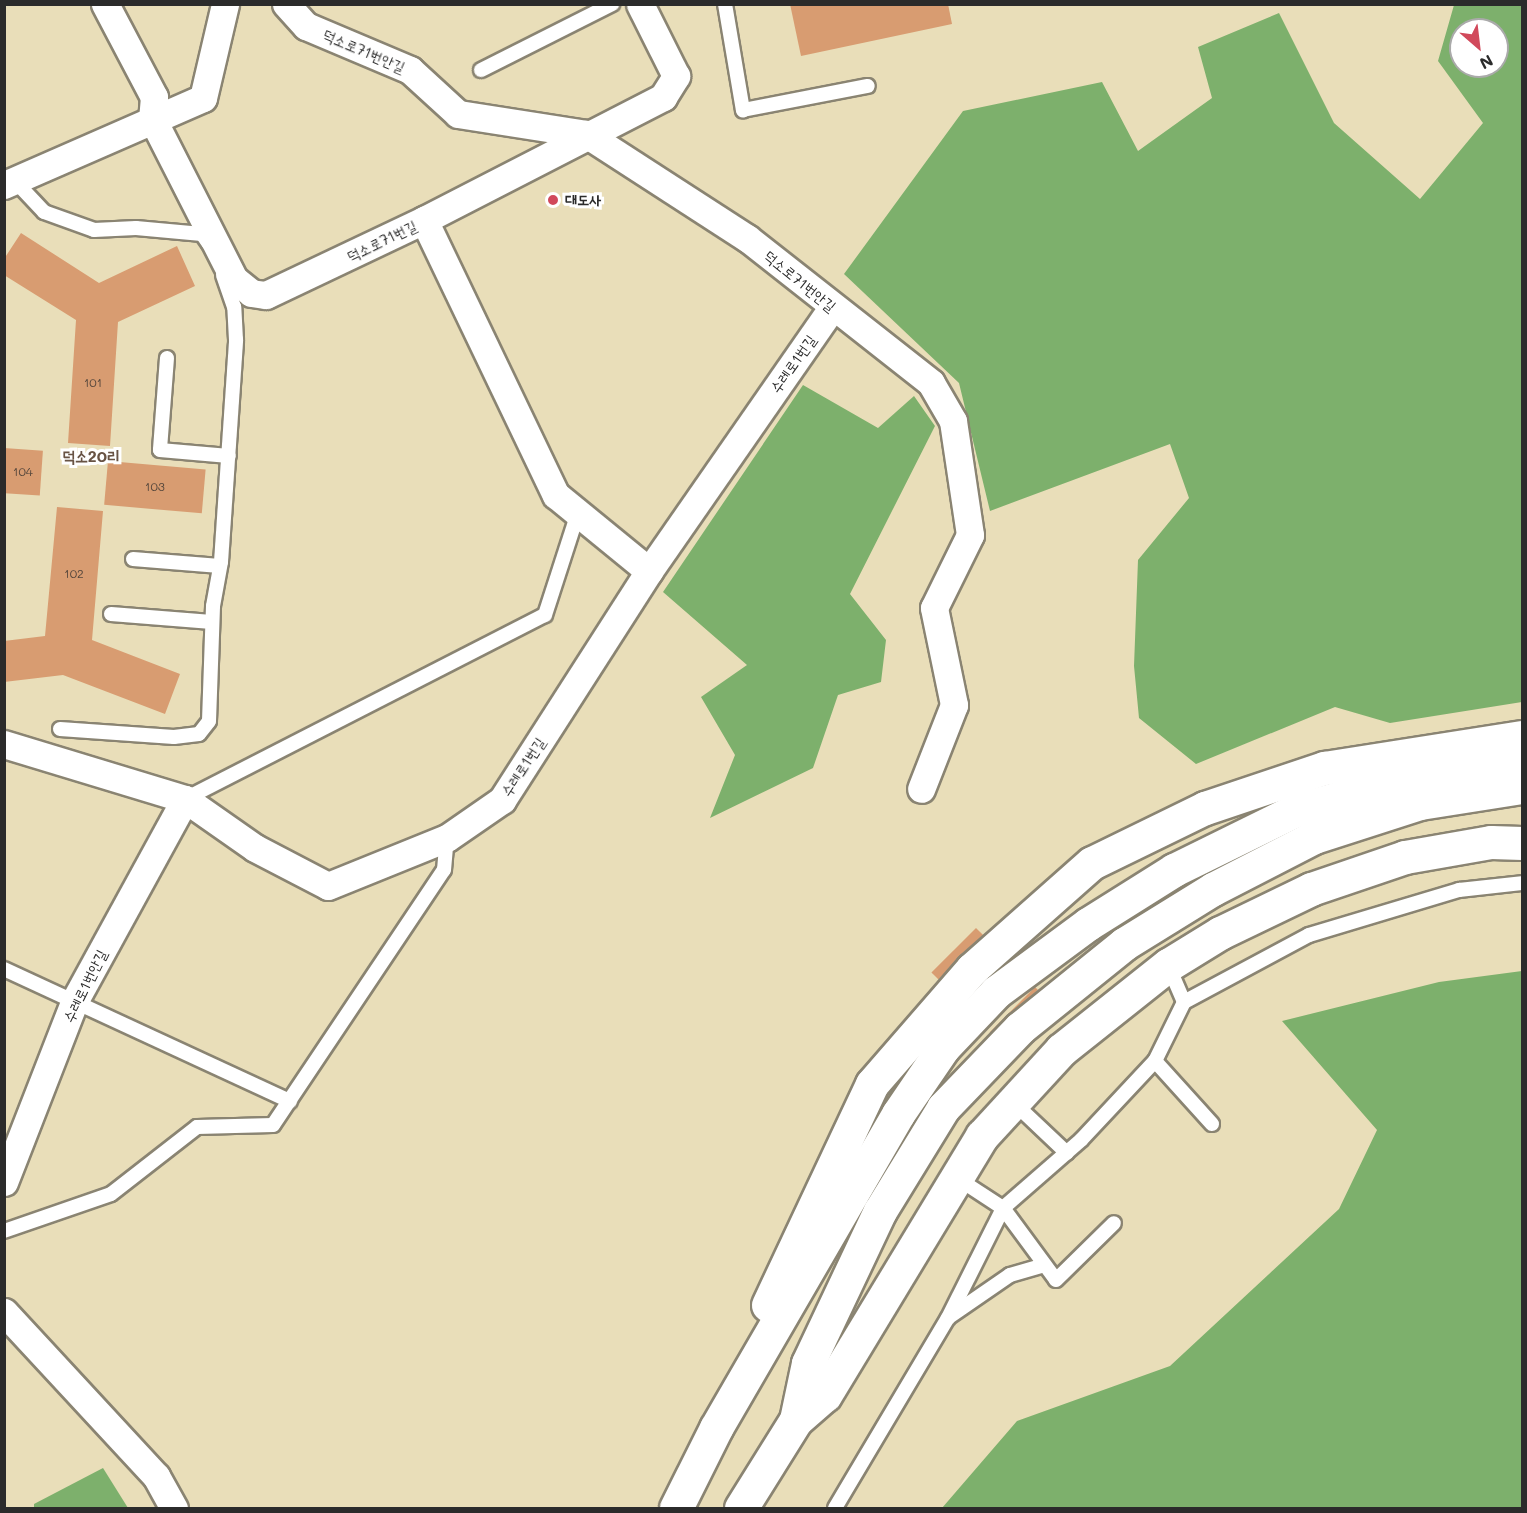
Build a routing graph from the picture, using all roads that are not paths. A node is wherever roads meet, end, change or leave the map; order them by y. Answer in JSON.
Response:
{"nodes":[{"id":1,"x":105,"y":4,"type":"edge"},
{"id":2,"x":225,"y":4,"type":"edge"},
{"id":3,"x":286,"y":4,"type":"edge"},
{"id":4,"x":612,"y":4,"type":"edge"},
{"id":5,"x":640,"y":4,"type":"edge"},
{"id":6,"x":726,"y":4,"type":"edge"},
{"id":7,"x":481,"y":70,"type":"dead end"},
{"id":8,"x":868,"y":86,"type":"dead end"},
{"id":9,"x":152,"y":118,"type":"junction"},
{"id":10,"x":586,"y":134,"type":"junction"},
{"id":11,"x":9,"y":183,"type":"edge"},
{"id":12,"x":424,"y":220,"type":"junction"},
{"id":13,"x":832,"y":308,"type":"junction"},
{"id":14,"x":167,"y":358,"type":"dead end"},
{"id":15,"x":229,"y":456,"type":"junction"},
{"id":16,"x":578,"y":513,"type":"junction"},
{"id":17,"x":133,"y":559,"type":"dead end"},
{"id":18,"x":220,"y":566,"type":"junction"},
{"id":19,"x":649,"y":571,"type":"junction"},
{"id":20,"x":111,"y":614,"type":"dead end"},
{"id":21,"x":213,"y":622,"type":"junction"},
{"id":22,"x":60,"y":729,"type":"dead end"},
{"id":23,"x":1522,"y":737,"type":"edge"},
{"id":24,"x":4,"y":744,"type":"edge"},
{"id":25,"x":1522,"y":759,"type":"edge"},
{"id":26,"x":1522,"y":787,"type":"edge"},
{"id":27,"x":921,"y":789,"type":"dead end"},
{"id":28,"x":185,"y":799,"type":"junction"},
{"id":29,"x":447,"y":838,"type":"junction"},
{"id":30,"x":1522,"y":843,"type":"edge"},
{"id":31,"x":1522,"y":883,"type":"edge"},
{"id":32,"x":1168,"y":965,"type":"junction"},
{"id":33,"x":4,"y":969,"type":"edge"},
{"id":34,"x":74,"y":1002,"type":"junction"},
{"id":35,"x":1184,"y":1002,"type":"junction"},
{"id":36,"x":1155,"y":1061,"type":"junction"},
{"id":37,"x":290,"y":1101,"type":"junction"},
{"id":38,"x":1013,"y":1101,"type":"junction"},
{"id":39,"x":1212,"y":1124,"type":"dead end"},
{"id":40,"x":1066,"y":1153,"type":"junction"},
{"id":41,"x":956,"y":1177,"type":"junction"},
{"id":42,"x":4,"y":1182,"type":"edge"},
{"id":43,"x":1003,"y":1208,"type":"junction"},
{"id":44,"x":1114,"y":1223,"type":"dead end"},
{"id":45,"x":4,"y":1232,"type":"edge"},
{"id":46,"x":1045,"y":1266,"type":"junction"},
{"id":47,"x":4,"y":1312,"type":"edge"},
{"id":48,"x":948,"y":1318,"type":"junction"},
{"id":49,"x":796,"y":1420,"type":"junction"},
{"id":50,"x":716,"y":1428,"type":"junction"},
{"id":51,"x":174,"y":1509,"type":"edge"},
{"id":52,"x":676,"y":1509,"type":"edge"},
{"id":53,"x":741,"y":1509,"type":"edge"},
{"id":54,"x":835,"y":1509,"type":"edge"}],
"edges":[{"from":1,"to":9,"type":"street","name":"덕소로71번길"},
{"from":2,"to":9,"type":"street"},
{"from":3,"to":10,"type":"street","name":"덕소로71번안길"},
{"from":4,"to":7,"type":"lane"},
{"from":5,"to":10,"type":"street"},
{"from":6,"to":8,"type":"lane"},
{"from":9,"to":11,"type":"street"},
{"from":9,"to":12,"type":"street","name":"덕소로71번길"},
{"from":10,"to":12,"type":"street"},
{"from":10,"to":13,"type":"street","name":"덕소로71번안길"},
{"from":11,"to":15,"type":"lane"},
{"from":12,"to":16,"type":"street","name":"덕소로71번길"},
{"from":13,"to":19,"type":"street","name":"수레로1번길"},
{"from":13,"to":27,"type":"street","name":"덕소로71번안길"},
{"from":14,"to":15,"type":"lane"},
{"from":15,"to":18,"type":"lane"},
{"from":16,"to":19,"type":"street","name":"덕소로71번길"},
{"from":16,"to":28,"type":"lane"},
{"from":17,"to":18,"type":"lane"},
{"from":18,"to":21,"type":"lane"},
{"from":19,"to":29,"type":"street","name":"수레로1번길"},
{"from":20,"to":21,"type":"lane"},
{"from":21,"to":22,"type":"lane"},
{"from":23,"to":50,"type":"highway"},
{"from":24,"to":28,"type":"street","name":"수레로1번길"},
{"from":25,"to":50,"type":"highway"},
{"from":26,"to":49,"type":"highway"},
{"from":28,"to":29,"type":"street","name":"수레로1번길"},
{"from":28,"to":34,"type":"street","name":"수레로1번안길"},
{"from":29,"to":37,"type":"lane"},
{"from":30,"to":32,"type":"highway"},
{"from":31,"to":35,"type":"lane"},
{"from":32,"to":35,"type":"lane"},
{"from":32,"to":38,"type":"highway"},
{"from":33,"to":34,"type":"lane"},
{"from":34,"to":37,"type":"lane"},
{"from":34,"to":42,"type":"street","name":"수레로1번안길"},
{"from":35,"to":36,"type":"lane"},
{"from":36,"to":39,"type":"lane"},
{"from":36,"to":40,"type":"lane"},
{"from":37,"to":45,"type":"lane"},
{"from":38,"to":40,"type":"lane"},
{"from":38,"to":41,"type":"highway"},
{"from":40,"to":43,"type":"lane"},
{"from":41,"to":43,"type":"lane"},
{"from":41,"to":49,"type":"highway"},
{"from":43,"to":46,"type":"lane"},
{"from":43,"to":48,"type":"lane"},
{"from":44,"to":46,"type":"lane"},
{"from":46,"to":48,"type":"lane"},
{"from":47,"to":51,"type":"street"},
{"from":48,"to":54,"type":"lane"},
{"from":49,"to":53,"type":"highway"},
{"from":50,"to":52,"type":"highway"}]}
